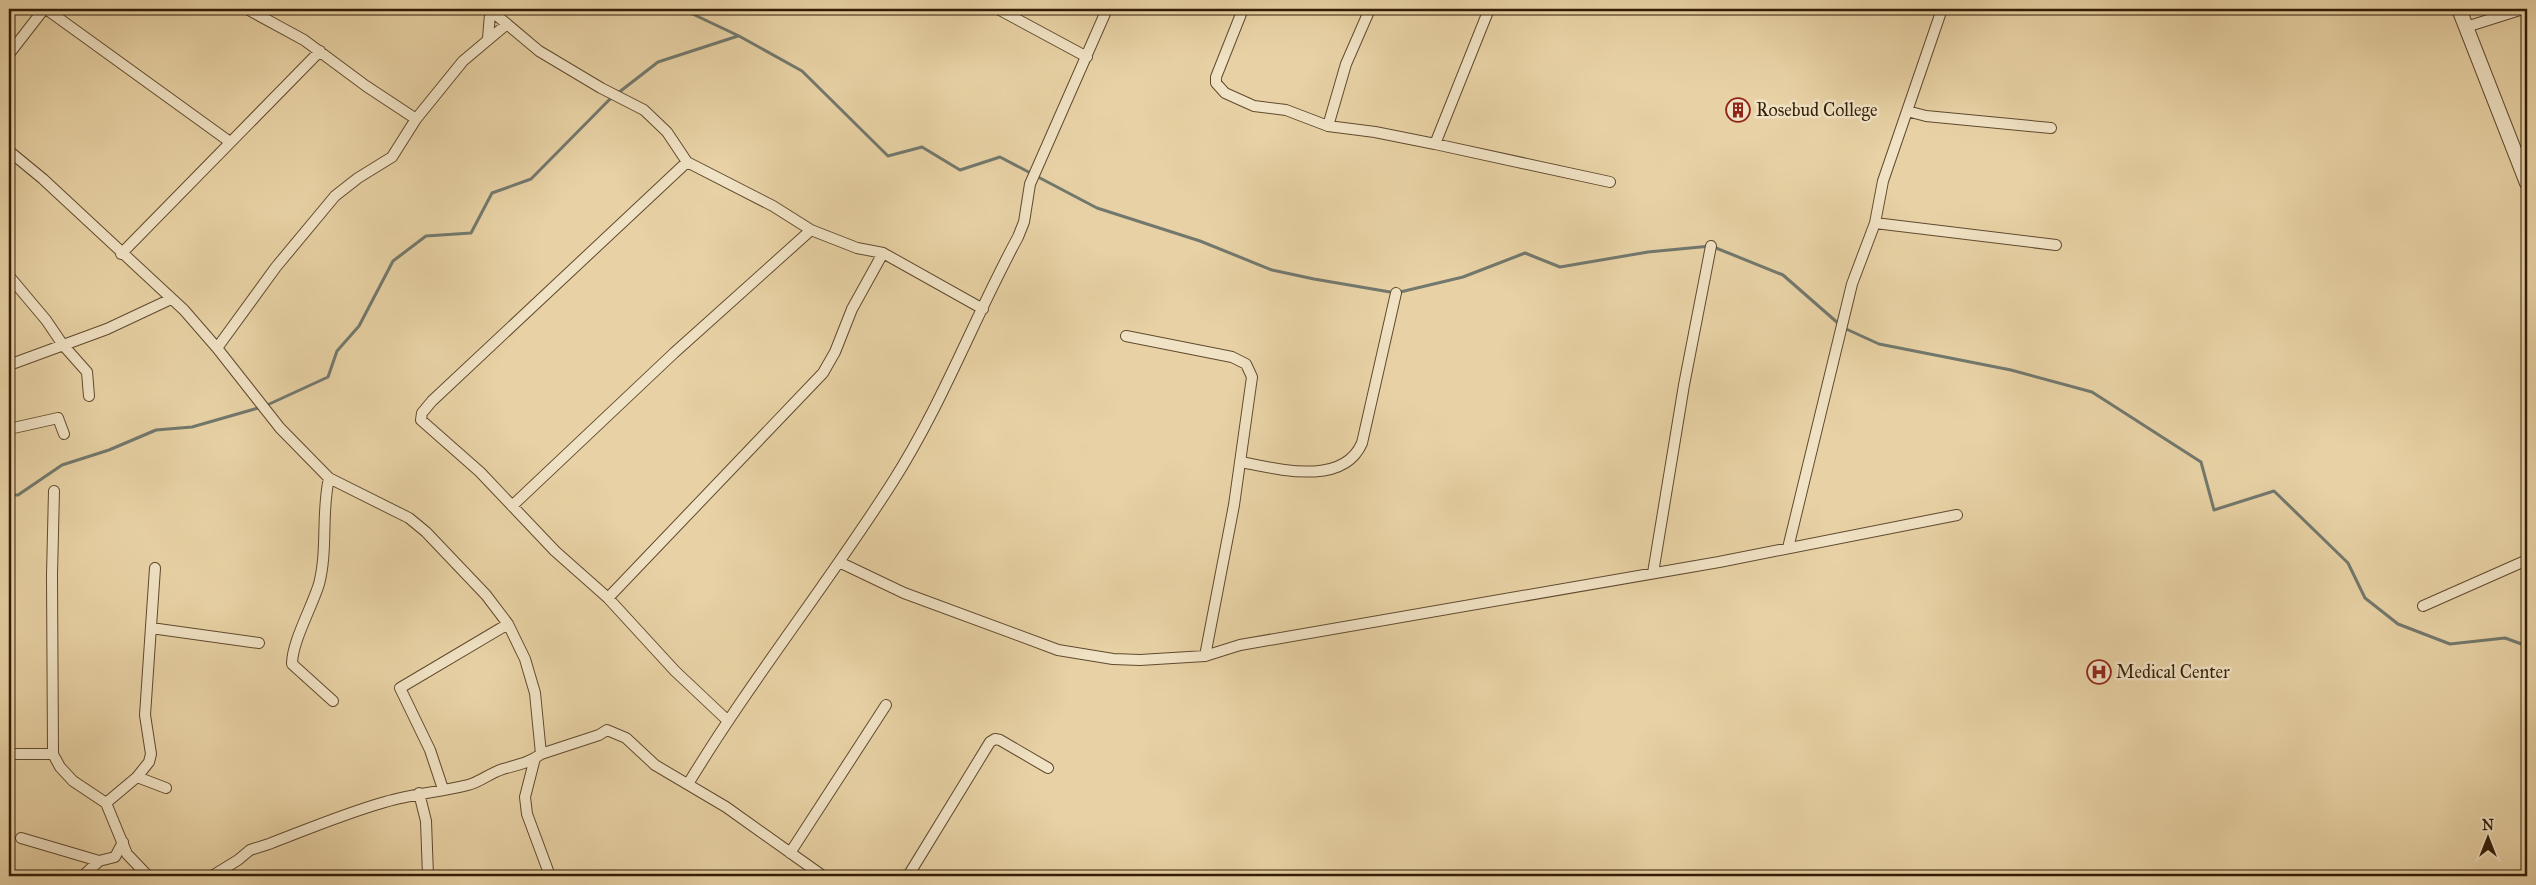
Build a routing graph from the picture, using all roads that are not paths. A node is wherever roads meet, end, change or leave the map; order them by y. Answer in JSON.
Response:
{"nodes":[{"id":1,"x":45,"y":9,"type":"edge"},
{"id":2,"x":248,"y":9,"type":"edge"},
{"id":3,"x":488,"y":9,"type":"edge"},
{"id":4,"x":998,"y":9,"type":"edge"},
{"id":5,"x":1107,"y":9,"type":"edge"},
{"id":6,"x":1244,"y":9,"type":"edge"},
{"id":7,"x":1370,"y":9,"type":"edge"},
{"id":8,"x":1489,"y":9,"type":"edge"},
{"id":9,"x":1942,"y":9,"type":"edge"},
{"id":10,"x":2459,"y":9,"type":"edge"},
{"id":11,"x":2522,"y":9,"type":"edge"},
{"id":12,"x":507,"y":24,"type":"junction"},
{"id":13,"x":2466,"y":27,"type":"junction"},
{"id":14,"x":488,"y":38,"type":"junction"},
{"id":15,"x":318,"y":50,"type":"junction"},
{"id":16,"x":9,"y":54,"type":"edge"},
{"id":17,"x":1087,"y":57,"type":"junction"},
{"id":18,"x":1907,"y":111,"type":"junction"},
{"id":19,"x":416,"y":119,"type":"junction"},
{"id":20,"x":1328,"y":126,"type":"junction"},
{"id":21,"x":2051,"y":128,"type":"dead end"},
{"id":22,"x":230,"y":142,"type":"junction"},
{"id":23,"x":1435,"y":144,"type":"junction"},
{"id":24,"x":9,"y":151,"type":"edge"},
{"id":25,"x":687,"y":162,"type":"junction"},
{"id":26,"x":1610,"y":182,"type":"dead end"},
{"id":27,"x":2527,"y":183,"type":"edge"},
{"id":28,"x":1875,"y":223,"type":"junction"},
{"id":29,"x":812,"y":230,"type":"junction"},
{"id":30,"x":2056,"y":245,"type":"dead end"},
{"id":31,"x":1711,"y":246,"type":"dead end"},
{"id":32,"x":883,"y":253,"type":"junction"},
{"id":33,"x":121,"y":254,"type":"junction"},
{"id":34,"x":9,"y":276,"type":"edge"},
{"id":35,"x":1396,"y":293,"type":"dead end"},
{"id":36,"x":171,"y":299,"type":"junction"},
{"id":37,"x":982,"y":309,"type":"junction"},
{"id":38,"x":1126,"y":336,"type":"dead end"},
{"id":39,"x":63,"y":345,"type":"junction"},
{"id":40,"x":217,"y":348,"type":"junction"},
{"id":41,"x":9,"y":365,"type":"edge"},
{"id":42,"x":90,"y":396,"type":"dead end"},
{"id":43,"x":9,"y":429,"type":"edge"},
{"id":44,"x":64,"y":434,"type":"dead end"},
{"id":45,"x":1241,"y":462,"type":"junction"},
{"id":46,"x":329,"y":478,"type":"junction"},
{"id":47,"x":54,"y":491,"type":"dead end"},
{"id":48,"x":512,"y":506,"type":"junction"},
{"id":49,"x":1957,"y":515,"type":"dead end"},
{"id":50,"x":1788,"y":548,"type":"junction"},
{"id":51,"x":2527,"y":560,"type":"edge"},
{"id":52,"x":839,"y":562,"type":"junction"},
{"id":53,"x":155,"y":568,"type":"dead end"},
{"id":54,"x":1653,"y":573,"type":"junction"},
{"id":55,"x":608,"y":598,"type":"junction"},
{"id":56,"x":2423,"y":606,"type":"dead end"},
{"id":57,"x":508,"y":624,"type":"junction"},
{"id":58,"x":152,"y":628,"type":"junction"},
{"id":59,"x":259,"y":643,"type":"dead end"},
{"id":60,"x":1205,"y":656,"type":"junction"},
{"id":61,"x":333,"y":701,"type":"dead end"},
{"id":62,"x":886,"y":704,"type":"dead end"},
{"id":63,"x":727,"y":720,"type":"junction"},
{"id":64,"x":9,"y":754,"type":"edge"},
{"id":65,"x":53,"y":754,"type":"junction"},
{"id":66,"x":538,"y":756,"type":"junction"},
{"id":67,"x":1048,"y":768,"type":"dead end"},
{"id":68,"x":137,"y":777,"type":"junction"},
{"id":69,"x":688,"y":784,"type":"junction"},
{"id":70,"x":166,"y":788,"type":"dead end"},
{"id":71,"x":443,"y":790,"type":"junction"},
{"id":72,"x":419,"y":793,"type":"junction"},
{"id":73,"x":106,"y":803,"type":"junction"},
{"id":74,"x":22,"y":838,"type":"dead end"},
{"id":75,"x":123,"y":842,"type":"junction"},
{"id":76,"x":790,"y":853,"type":"junction"},
{"id":77,"x":126,"y":854,"type":"junction"},
{"id":78,"x":115,"y":857,"type":"junction"},
{"id":79,"x":99,"y":861,"type":"junction"},
{"id":80,"x":83,"y":876,"type":"edge"},
{"id":81,"x":148,"y":876,"type":"edge"},
{"id":82,"x":212,"y":876,"type":"edge"},
{"id":83,"x":428,"y":876,"type":"edge"},
{"id":84,"x":550,"y":876,"type":"edge"},
{"id":85,"x":823,"y":876,"type":"edge"},
{"id":86,"x":908,"y":876,"type":"edge"}],
"edges":[{"from":1,"to":16,"type":"street"},
{"from":1,"to":22,"type":"street"},
{"from":2,"to":15,"type":"street"},
{"from":3,"to":12,"type":"street"},
{"from":3,"to":14,"type":"street"},
{"from":4,"to":17,"type":"street"},
{"from":5,"to":17,"type":"street"},
{"from":6,"to":20,"type":"street"},
{"from":7,"to":20,"type":"street"},
{"from":8,"to":23,"type":"street"},
{"from":9,"to":18,"type":"street"},
{"from":10,"to":13,"type":"street"},
{"from":11,"to":13,"type":"street"},
{"from":12,"to":14,"type":"street"},
{"from":12,"to":25,"type":"street"},
{"from":13,"to":27,"type":"street"},
{"from":14,"to":19,"type":"street"},
{"from":15,"to":19,"type":"street"},
{"from":15,"to":22,"type":"street"},
{"from":17,"to":37,"type":"street"},
{"from":18,"to":21,"type":"street"},
{"from":18,"to":28,"type":"street"},
{"from":19,"to":40,"type":"street"},
{"from":20,"to":23,"type":"street"},
{"from":22,"to":33,"type":"street"},
{"from":23,"to":26,"type":"street"},
{"from":24,"to":33,"type":"street"},
{"from":25,"to":29,"type":"street"},
{"from":25,"to":48,"type":"street"},
{"from":28,"to":30,"type":"street"},
{"from":28,"to":50,"type":"street"},
{"from":29,"to":32,"type":"street"},
{"from":29,"to":48,"type":"street"},
{"from":31,"to":54,"type":"street"},
{"from":32,"to":37,"type":"street"},
{"from":32,"to":55,"type":"street"},
{"from":33,"to":36,"type":"street"},
{"from":34,"to":39,"type":"street"},
{"from":35,"to":45,"type":"street"},
{"from":36,"to":39,"type":"street"},
{"from":36,"to":40,"type":"street"},
{"from":37,"to":52,"type":"street"},
{"from":38,"to":45,"type":"street"},
{"from":39,"to":41,"type":"street"},
{"from":39,"to":42,"type":"street"},
{"from":40,"to":46,"type":"street"},
{"from":43,"to":44,"type":"street"},
{"from":45,"to":60,"type":"street"},
{"from":46,"to":57,"type":"street"},
{"from":46,"to":61,"type":"street"},
{"from":47,"to":65,"type":"street"},
{"from":48,"to":55,"type":"street"},
{"from":49,"to":50,"type":"street"},
{"from":50,"to":54,"type":"street"},
{"from":51,"to":56,"type":"street"},
{"from":52,"to":60,"type":"street"},
{"from":52,"to":63,"type":"street"},
{"from":53,"to":58,"type":"street"},
{"from":54,"to":60,"type":"street"},
{"from":55,"to":63,"type":"street"},
{"from":57,"to":66,"type":"street"},
{"from":57,"to":71,"type":"street"},
{"from":58,"to":59,"type":"street"},
{"from":58,"to":68,"type":"street"},
{"from":62,"to":76,"type":"street"},
{"from":63,"to":69,"type":"street"},
{"from":64,"to":65,"type":"street"},
{"from":65,"to":73,"type":"street"},
{"from":66,"to":69,"type":"street"},
{"from":66,"to":71,"type":"street"},
{"from":66,"to":84,"type":"street"},
{"from":67,"to":86,"type":"street"},
{"from":68,"to":70,"type":"street"},
{"from":68,"to":73,"type":"street"},
{"from":69,"to":76,"type":"street"},
{"from":71,"to":72,"type":"street"},
{"from":72,"to":82,"type":"street"},
{"from":72,"to":83,"type":"street"},
{"from":73,"to":75,"type":"street"},
{"from":74,"to":79,"type":"street"},
{"from":75,"to":77,"type":"street"},
{"from":75,"to":78,"type":"street"},
{"from":76,"to":85,"type":"street"},
{"from":77,"to":78,"type":"street"},
{"from":77,"to":81,"type":"street"},
{"from":78,"to":79,"type":"street"},
{"from":79,"to":80,"type":"street"}]}
